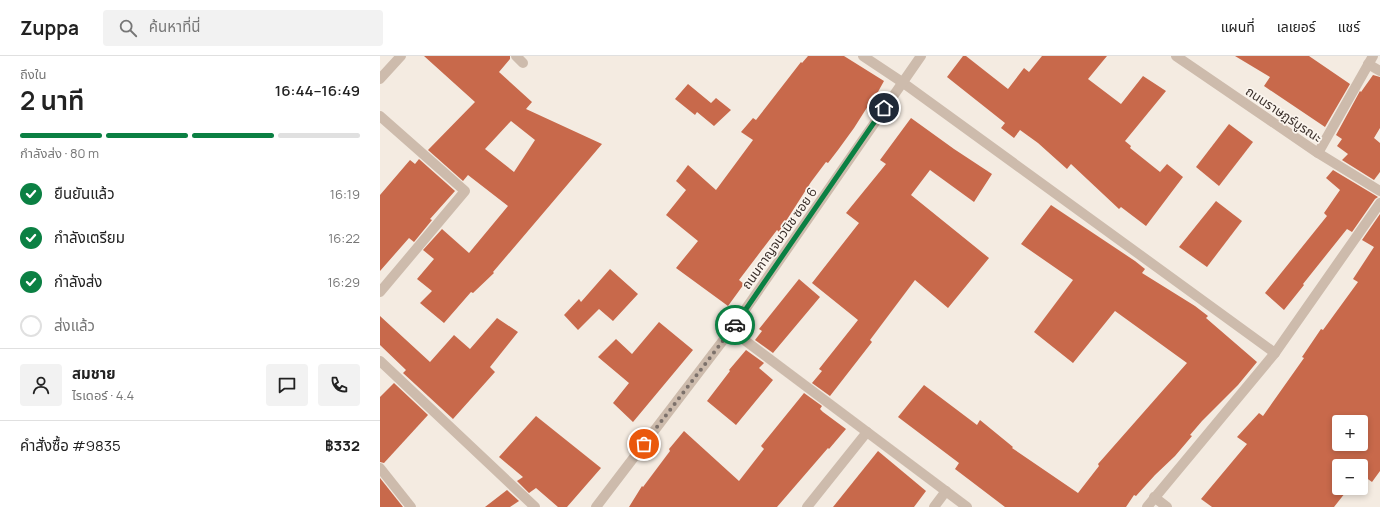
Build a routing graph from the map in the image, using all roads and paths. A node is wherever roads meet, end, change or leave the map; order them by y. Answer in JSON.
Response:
{"nodes":[{"id":1,"x":401,"y":56,"type":"edge"},
{"id":2,"x":863,"y":56,"type":"edge"},
{"id":3,"x":921,"y":56,"type":"edge"},
{"id":4,"x":1176,"y":56,"type":"edge"},
{"id":5,"x":1370,"y":60,"type":"edge"},
{"id":6,"x":1380,"y":71,"type":"edge"},
{"id":7,"x":380,"y":79,"type":"edge"},
{"id":8,"x":902,"y":82,"type":"junction"},
{"id":9,"x":380,"y":116,"type":"edge"},
{"id":10,"x":1318,"y":153,"type":"junction"},
{"id":11,"x":1380,"y":191,"type":"edge"},
{"id":12,"x":1380,"y":203,"type":"edge"},
{"id":13,"x":380,"y":292,"type":"edge"},
{"id":14,"x":731,"y":330,"type":"junction"},
{"id":15,"x":1275,"y":353,"type":"junction"},
{"id":16,"x":380,"y":361,"type":"edge"},
{"id":17,"x":867,"y":432,"type":"junction"},
{"id":18,"x":380,"y":468,"type":"edge"},
{"id":19,"x":946,"y":491,"type":"junction"},
{"id":20,"x":1154,"y":497,"type":"junction"},
{"id":21,"x":411,"y":507,"type":"edge"},
{"id":22,"x":535,"y":507,"type":"edge"},
{"id":23,"x":596,"y":507,"type":"edge"},
{"id":24,"x":807,"y":507,"type":"edge"},
{"id":25,"x":934,"y":507,"type":"edge"},
{"id":26,"x":967,"y":507,"type":"edge"},
{"id":27,"x":1147,"y":507,"type":"edge"},
{"id":28,"x":1167,"y":507,"type":"edge"}],
"edges":[{"from":1,"to":7,"type":"street"},
{"from":2,"to":8,"type":"street"},
{"from":3,"to":8,"type":"street","name":"ถนนกาญจนวนิช ซอย 6"},
{"from":4,"to":10,"type":"street","name":"ถนนราษฎร์บูรณะ"},
{"from":5,"to":6,"type":"street"},
{"from":5,"to":10,"type":"street"},
{"from":8,"to":14,"type":"street","name":"ถนนกาญจนวนิช ซอย 6"},
{"from":8,"to":15,"type":"street"},
{"from":9,"to":13,"type":"street"},
{"from":10,"to":11,"type":"street","name":"ถนนราษฎร์บูรณะ"},
{"from":12,"to":15,"type":"street"},
{"from":14,"to":17,"type":"street"},
{"from":14,"to":23,"type":"street","name":"ถนนกาญจนวนิช ซอย 6"},
{"from":15,"to":20,"type":"street"},
{"from":16,"to":22,"type":"street"},
{"from":17,"to":19,"type":"street"},
{"from":17,"to":24,"type":"street"},
{"from":18,"to":21,"type":"street"},
{"from":19,"to":25,"type":"street"},
{"from":19,"to":26,"type":"street"},
{"from":20,"to":27,"type":"street"},
{"from":20,"to":28,"type":"street"}]}
